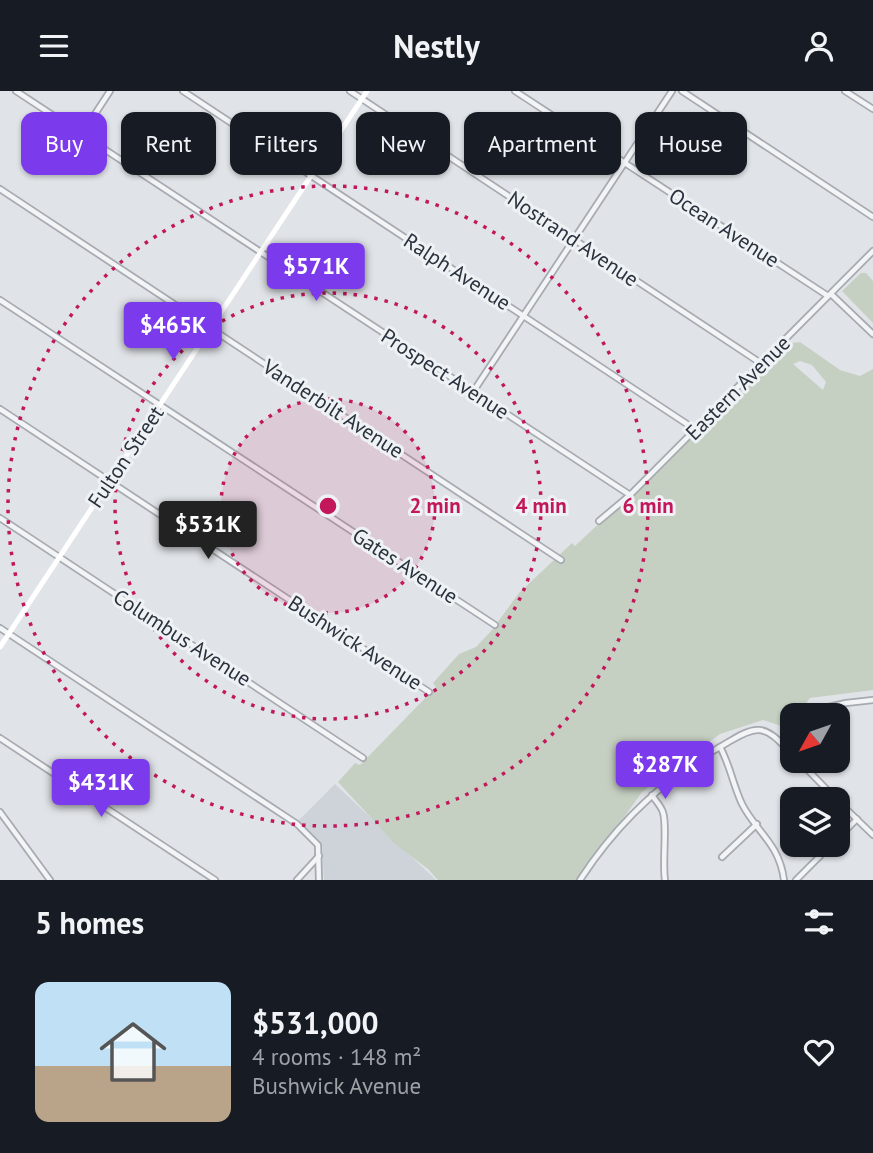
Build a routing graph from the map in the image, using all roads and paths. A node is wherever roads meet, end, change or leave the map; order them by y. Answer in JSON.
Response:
{"nodes":[{"id":1,"x":16,"y":91,"type":"edge"},
{"id":2,"x":110,"y":91,"type":"edge"},
{"id":3,"x":183,"y":91,"type":"edge"},
{"id":4,"x":350,"y":91,"type":"edge"},
{"id":5,"x":366,"y":91,"type":"edge"},
{"id":6,"x":515,"y":91,"type":"edge"},
{"id":7,"x":672,"y":91,"type":"edge"},
{"id":8,"x":682,"y":91,"type":"edge"},
{"id":9,"x":845,"y":91,"type":"edge"},
{"id":10,"x":362,"y":99,"type":"junction"},
{"id":11,"x":873,"y":109,"type":"edge"},
{"id":12,"x":48,"y":112,"type":"edge"},
{"id":13,"x":96,"y":112,"type":"edge"},
{"id":14,"x":107,"y":150,"type":"edge"},
{"id":15,"x":624,"y":162,"type":"junction"},
{"id":16,"x":311,"y":176,"type":"junction"},
{"id":17,"x":0,"y":189,"type":"edge"},
{"id":18,"x":873,"y":217,"type":"edge"},
{"id":19,"x":574,"y":239,"type":"junction"},
{"id":20,"x":873,"y":251,"type":"edge"},
{"id":21,"x":261,"y":252,"type":"junction"},
{"id":22,"x":829,"y":295,"type":"junction"},
{"id":23,"x":0,"y":300,"type":"edge"},
{"id":24,"x":523,"y":316,"type":"junction"},
{"id":25,"x":210,"y":329,"type":"junction"},
{"id":26,"x":873,"y":334,"type":"edge"},
{"id":27,"x":762,"y":364,"type":"junction"},
{"id":28,"x":473,"y":392,"type":"junction"},
{"id":29,"x":160,"y":405,"type":"junction"},
{"id":30,"x":0,"y":409,"type":"edge"},
{"id":31,"x":696,"y":430,"type":"junction"},
{"id":32,"x":110,"y":481,"type":"junction"},
{"id":33,"x":630,"y":495,"type":"junction"},
{"id":34,"x":0,"y":519,"type":"edge"},
{"id":35,"x":599,"y":521,"type":"dead end"},
{"id":36,"x":59,"y":558,"type":"junction"},
{"id":37,"x":561,"y":560,"type":"dead end"},
{"id":38,"x":495,"y":625,"type":"dead end"},
{"id":39,"x":0,"y":628,"type":"edge"},
{"id":40,"x":9,"y":634,"type":"junction"},
{"id":41,"x":0,"y":647,"type":"edge"},
{"id":42,"x":429,"y":692,"type":"dead end"},
{"id":43,"x":873,"y":700,"type":"edge"},
{"id":44,"x":846,"y":703,"type":"edge"},
{"id":45,"x":0,"y":738,"type":"edge"},
{"id":46,"x":780,"y":743,"type":"edge"},
{"id":47,"x":720,"y":747,"type":"junction"},
{"id":48,"x":363,"y":758,"type":"dead end"},
{"id":49,"x":811,"y":773,"type":"edge"},
{"id":50,"x":825,"y":787,"type":"edge"},
{"id":51,"x":652,"y":795,"type":"junction"},
{"id":52,"x":0,"y":812,"type":"edge"},
{"id":53,"x":850,"y":812,"type":"edge"},
{"id":54,"x":857,"y":819,"type":"junction"},
{"id":55,"x":757,"y":824,"type":"junction"},
{"id":56,"x":850,"y":826,"type":"edge"},
{"id":57,"x":873,"y":835,"type":"edge"},
{"id":58,"x":319,"y":856,"type":"junction"},
{"id":59,"x":722,"y":857,"type":"dead end"},
{"id":60,"x":819,"y":857,"type":"edge"},
{"id":61,"x":50,"y":880,"type":"edge"},
{"id":62,"x":215,"y":880,"type":"edge"},
{"id":63,"x":297,"y":880,"type":"edge"},
{"id":64,"x":318,"y":880,"type":"edge"},
{"id":65,"x":580,"y":880,"type":"edge"},
{"id":66,"x":665,"y":880,"type":"edge"},
{"id":67,"x":784,"y":880,"type":"edge"},
{"id":68,"x":796,"y":880,"type":"edge"}],
"edges":[{"from":1,"to":12,"type":"street","name":"Prospect Avenue"},
{"from":2,"to":13,"type":"street"},
{"from":3,"to":16,"type":"street","name":"Ralph Avenue"},
{"from":4,"to":10,"type":"street","name":"Nostrand Avenue"},
{"from":5,"to":10,"type":"street","name":"Fulton Street"},
{"from":6,"to":15,"type":"street","name":"Ocean Avenue"},
{"from":7,"to":15,"type":"street"},
{"from":8,"to":18,"type":"street"},
{"from":9,"to":11,"type":"street"},
{"from":10,"to":16,"type":"street","name":"Fulton Street"},
{"from":10,"to":19,"type":"street","name":"Nostrand Avenue"},
{"from":14,"to":21,"type":"street","name":"Prospect Avenue"},
{"from":15,"to":19,"type":"street"},
{"from":15,"to":22,"type":"street","name":"Ocean Avenue"},
{"from":16,"to":21,"type":"street","name":"Fulton Street"},
{"from":16,"to":24,"type":"street","name":"Ralph Avenue"},
{"from":17,"to":25,"type":"street","name":"Vanderbilt Avenue"},
{"from":19,"to":24,"type":"street"},
{"from":19,"to":27,"type":"street","name":"Nostrand Avenue"},
{"from":20,"to":22,"type":"street","name":"Eastern Avenue"},
{"from":21,"to":25,"type":"street","name":"Fulton Street"},
{"from":21,"to":28,"type":"street","name":"Prospect Avenue"},
{"from":22,"to":26,"type":"street","name":"Ocean Avenue"},
{"from":22,"to":27,"type":"street","name":"Eastern Avenue"},
{"from":23,"to":29,"type":"street","name":"Gates Avenue"},
{"from":24,"to":28,"type":"street"},
{"from":24,"to":31,"type":"street","name":"Ralph Avenue"},
{"from":25,"to":29,"type":"street","name":"Fulton Street"},
{"from":25,"to":37,"type":"street","name":"Vanderbilt Avenue"},
{"from":27,"to":31,"type":"street","name":"Eastern Avenue"},
{"from":28,"to":33,"type":"street","name":"Prospect Avenue"},
{"from":29,"to":32,"type":"street","name":"Fulton Street"},
{"from":29,"to":38,"type":"street","name":"Gates Avenue"},
{"from":30,"to":32,"type":"street","name":"Bushwick Avenue"},
{"from":31,"to":33,"type":"street","name":"Eastern Avenue"},
{"from":32,"to":36,"type":"street","name":"Fulton Street"},
{"from":32,"to":42,"type":"street","name":"Bushwick Avenue"},
{"from":33,"to":35,"type":"street","name":"Eastern Avenue"},
{"from":34,"to":36,"type":"street","name":"Columbus Avenue"},
{"from":36,"to":40,"type":"street","name":"Fulton Street"},
{"from":36,"to":48,"type":"street","name":"Columbus Avenue"},
{"from":39,"to":40,"type":"street"},
{"from":40,"to":41,"type":"street","name":"Fulton Street"},
{"from":40,"to":58,"type":"street"},
{"from":43,"to":44,"type":"street"},
{"from":45,"to":62,"type":"street"},
{"from":46,"to":47,"type":"street"},
{"from":47,"to":51,"type":"street"},
{"from":47,"to":55,"type":"street"},
{"from":49,"to":50,"type":"street"},
{"from":51,"to":65,"type":"street"},
{"from":51,"to":66,"type":"street"},
{"from":52,"to":61,"type":"street"},
{"from":53,"to":54,"type":"street"},
{"from":54,"to":56,"type":"street"},
{"from":54,"to":57,"type":"street"},
{"from":55,"to":59,"type":"street"},
{"from":55,"to":67,"type":"street"},
{"from":58,"to":63,"type":"street"},
{"from":58,"to":64,"type":"street"},
{"from":60,"to":68,"type":"street"}]}
